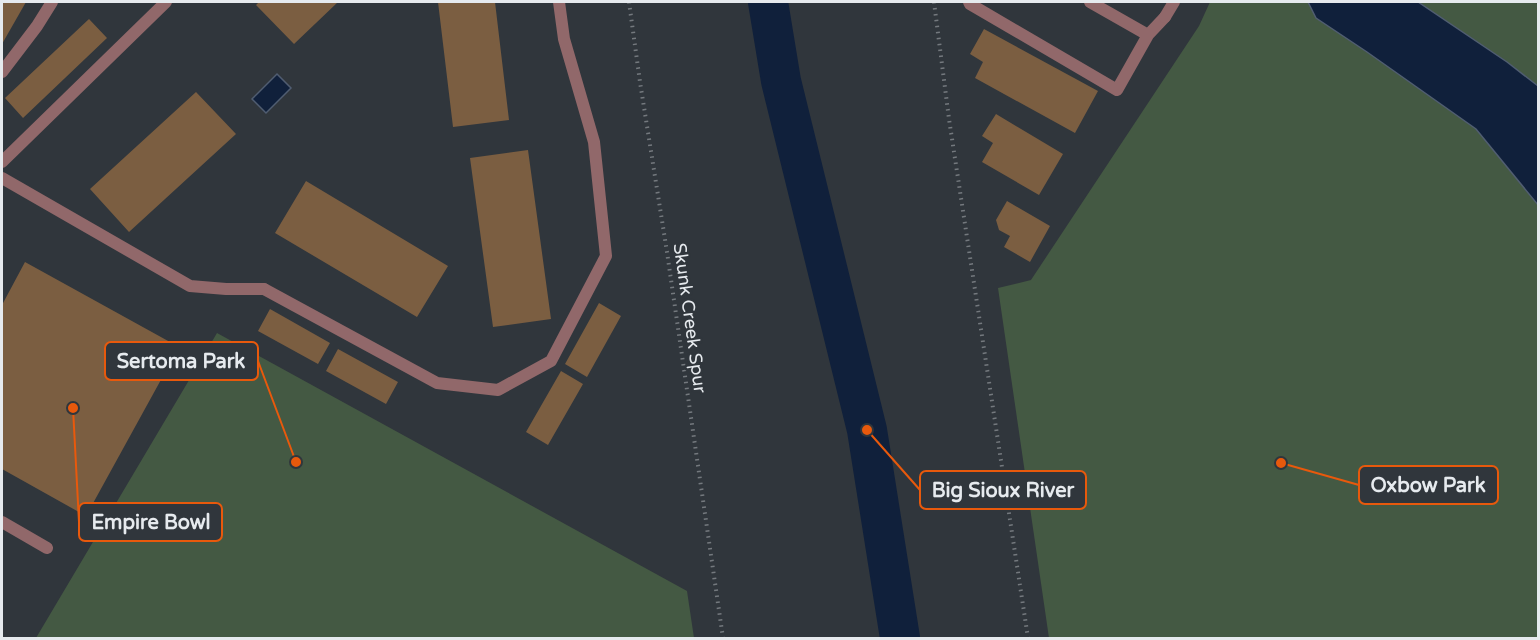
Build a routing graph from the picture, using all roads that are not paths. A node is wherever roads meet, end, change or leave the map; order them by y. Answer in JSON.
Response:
{"nodes":[{"id":1,"x":52,"y":2,"type":"edge"},
{"id":2,"x":166,"y":2,"type":"edge"},
{"id":3,"x":559,"y":2,"type":"edge"},
{"id":4,"x":969,"y":2,"type":"edge"},
{"id":5,"x":1090,"y":2,"type":"edge"},
{"id":6,"x":1174,"y":2,"type":"edge"},
{"id":7,"x":1148,"y":35,"type":"junction"},
{"id":8,"x":2,"y":72,"type":"edge"},
{"id":9,"x":2,"y":162,"type":"edge"},
{"id":10,"x":2,"y":178,"type":"edge"},
{"id":11,"x":2,"y":522,"type":"edge"},
{"id":12,"x":47,"y":548,"type":"dead end"}],
"edges":[{"from":1,"to":8,"type":"street"},
{"from":2,"to":9,"type":"street"},
{"from":3,"to":10,"type":"street"},
{"from":4,"to":7,"type":"street"},
{"from":5,"to":7,"type":"street"},
{"from":6,"to":7,"type":"street"},
{"from":11,"to":12,"type":"street"}]}
